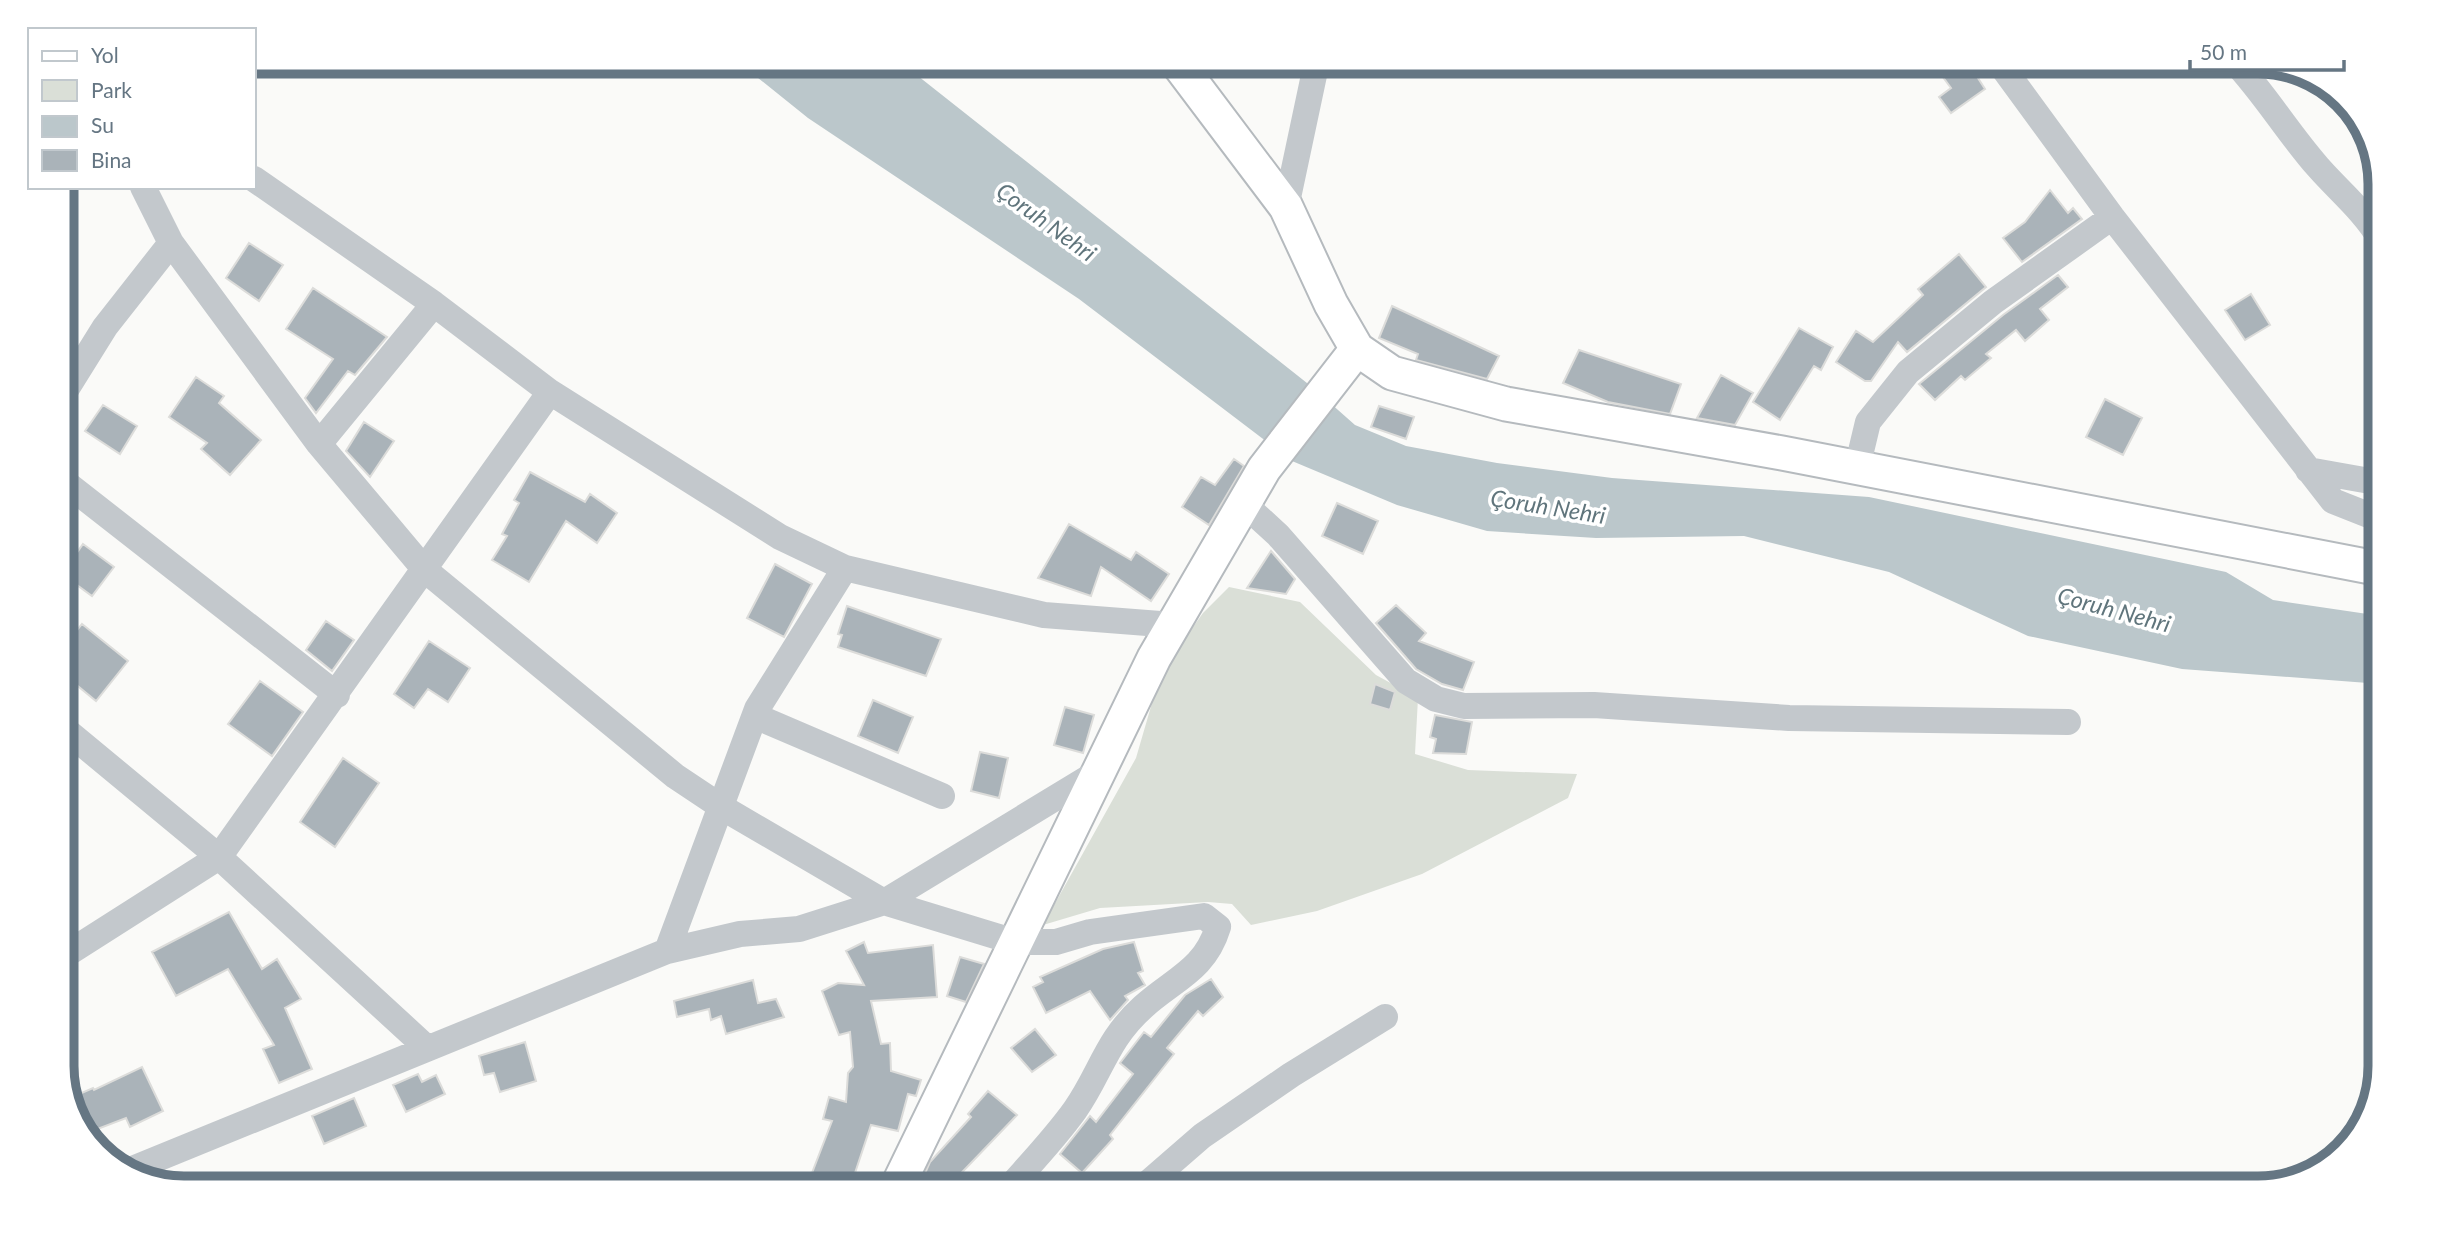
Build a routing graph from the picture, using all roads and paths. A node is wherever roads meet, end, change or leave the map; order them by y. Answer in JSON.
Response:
{"nodes":[{"id":1,"x":1186,"y":74,"type":"edge"},
{"id":2,"x":1314,"y":74,"type":"edge"},
{"id":3,"x":2008,"y":74,"type":"edge"},
{"id":4,"x":2245,"y":74,"type":"edge"},
{"id":5,"x":256,"y":180,"type":"edge"},
{"id":6,"x":144,"y":189,"type":"edge"},
{"id":7,"x":1286,"y":207,"type":"junction"},
{"id":8,"x":2112,"y":217,"type":"junction"},
{"id":9,"x":2368,"y":220,"type":"edge"},
{"id":10,"x":171,"y":243,"type":"junction"},
{"id":11,"x":434,"y":304,"type":"junction"},
{"id":12,"x":1357,"y":349,"type":"junction"},
{"id":13,"x":74,"y":376,"type":"edge"},
{"id":14,"x":550,"y":392,"type":"junction"},
{"id":15,"x":319,"y":444,"type":"junction"},
{"id":16,"x":1857,"y":468,"type":"junction"},
{"id":17,"x":2308,"y":470,"type":"junction"},
{"id":18,"x":2368,"y":481,"type":"edge"},
{"id":19,"x":74,"y":490,"type":"edge"},
{"id":20,"x":1244,"y":504,"type":"junction"},
{"id":21,"x":2368,"y":515,"type":"edge"},
{"id":22,"x":2368,"y":566,"type":"edge"},
{"id":23,"x":845,"y":568,"type":"junction"},
{"id":24,"x":425,"y":570,"type":"junction"},
{"id":25,"x":1173,"y":625,"type":"junction"},
{"id":26,"x":337,"y":695,"type":"junction"},
{"id":27,"x":755,"y":716,"type":"junction"},
{"id":28,"x":2068,"y":722,"type":"dead end"},
{"id":29,"x":74,"y":737,"type":"edge"},
{"id":30,"x":1098,"y":772,"type":"junction"},
{"id":31,"x":942,"y":796,"type":"dead end"},
{"id":32,"x":723,"y":808,"type":"junction"},
{"id":33,"x":219,"y":857,"type":"junction"},
{"id":34,"x":884,"y":902,"type":"junction"},
{"id":35,"x":1015,"y":942,"type":"junction"},
{"id":36,"x":74,"y":949,"type":"edge"},
{"id":37,"x":667,"y":951,"type":"junction"},
{"id":38,"x":1385,"y":1017,"type":"dead end"},
{"id":39,"x":427,"y":1048,"type":"junction"},
{"id":40,"x":139,"y":1166,"type":"edge"},
{"id":41,"x":902,"y":1176,"type":"edge"},
{"id":42,"x":1020,"y":1176,"type":"edge"},
{"id":43,"x":1156,"y":1176,"type":"edge"}],
"edges":[{"from":1,"to":7,"type":"main road"},
{"from":2,"to":7,"type":"street"},
{"from":3,"to":8,"type":"street"},
{"from":4,"to":9,"type":"street"},
{"from":5,"to":11,"type":"street"},
{"from":6,"to":10,"type":"street"},
{"from":7,"to":12,"type":"main road"},
{"from":8,"to":16,"type":"street"},
{"from":8,"to":17,"type":"street"},
{"from":10,"to":13,"type":"street"},
{"from":10,"to":15,"type":"street"},
{"from":11,"to":14,"type":"street"},
{"from":11,"to":15,"type":"street"},
{"from":12,"to":16,"type":"main road"},
{"from":12,"to":20,"type":"main road"},
{"from":14,"to":23,"type":"street"},
{"from":14,"to":24,"type":"street"},
{"from":15,"to":24,"type":"street"},
{"from":16,"to":22,"type":"main road"},
{"from":17,"to":18,"type":"street"},
{"from":17,"to":21,"type":"street"},
{"from":19,"to":26,"type":"street"},
{"from":20,"to":25,"type":"main road"},
{"from":20,"to":28,"type":"street"},
{"from":23,"to":25,"type":"street"},
{"from":23,"to":27,"type":"street"},
{"from":24,"to":26,"type":"street"},
{"from":24,"to":32,"type":"street"},
{"from":25,"to":30,"type":"main road"},
{"from":26,"to":33,"type":"street"},
{"from":27,"to":31,"type":"street"},
{"from":27,"to":32,"type":"street"},
{"from":29,"to":33,"type":"street"},
{"from":30,"to":34,"type":"street"},
{"from":30,"to":35,"type":"main road"},
{"from":32,"to":34,"type":"street"},
{"from":32,"to":37,"type":"street"},
{"from":33,"to":36,"type":"street"},
{"from":33,"to":39,"type":"street"},
{"from":34,"to":35,"type":"street"},
{"from":34,"to":37,"type":"street"},
{"from":35,"to":41,"type":"main road"},
{"from":35,"to":42,"type":"street"},
{"from":37,"to":39,"type":"street"},
{"from":38,"to":43,"type":"street"},
{"from":39,"to":40,"type":"street"}]}
